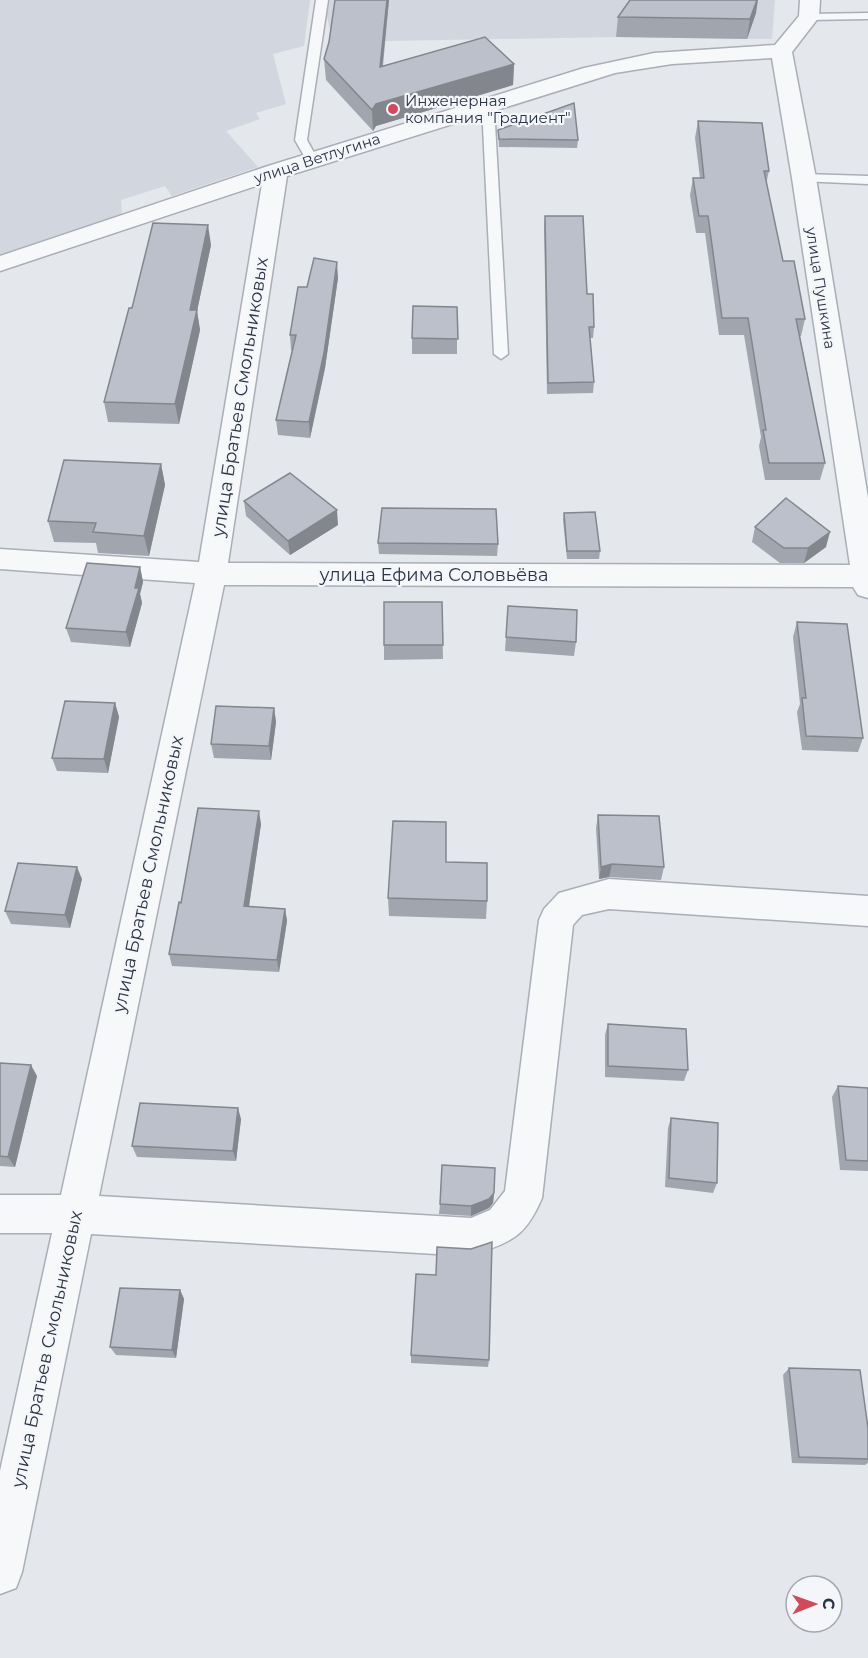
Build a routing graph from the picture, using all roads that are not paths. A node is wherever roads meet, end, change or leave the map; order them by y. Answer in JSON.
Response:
{"nodes":[{"id":1,"x":322,"y":0,"type":"edge"},
{"id":2,"x":810,"y":8,"type":"edge"},
{"id":3,"x":868,"y":16,"type":"edge"},
{"id":4,"x":781,"y":51,"type":"junction"},
{"id":5,"x":488,"y":106,"type":"junction"},
{"id":6,"x":311,"y":158,"type":"junction"},
{"id":7,"x":276,"y":171,"type":"junction"},
{"id":8,"x":804,"y":178,"type":"junction"},
{"id":9,"x":868,"y":180,"type":"edge"},
{"id":10,"x":0,"y":264,"type":"edge"},
{"id":11,"x":501,"y":354,"type":"dead end"},
{"id":12,"x":0,"y":559,"type":"edge"},
{"id":13,"x":212,"y":574,"type":"junction"},
{"id":14,"x":867,"y":580,"type":"edge"},
{"id":15,"x":868,"y":911,"type":"edge"},
{"id":16,"x":0,"y":1214,"type":"edge"},
{"id":17,"x":76,"y":1214,"type":"junction"},
{"id":18,"x":0,"y":1572,"type":"edge"}],
"edges":[{"from":1,"to":6,"type":"lane"},
{"from":2,"to":3,"type":"lane"},
{"from":2,"to":4,"type":"street"},
{"from":4,"to":5,"type":"street","name":"улица Ветлугина"},
{"from":4,"to":8,"type":"street","name":"улица Пушкина"},
{"from":5,"to":6,"type":"street","name":"улица Ветлугина"},
{"from":5,"to":11,"type":"lane"},
{"from":6,"to":7,"type":"street","name":"улица Ветлугина"},
{"from":7,"to":10,"type":"street","name":"улица Ветлугина"},
{"from":7,"to":13,"type":"street","name":"улица Братьев Смольниковых"},
{"from":8,"to":9,"type":"lane"},
{"from":8,"to":14,"type":"street","name":"улица Пушкина"},
{"from":12,"to":13,"type":"street","name":"улица Ефима Соловьёва"},
{"from":13,"to":14,"type":"street","name":"улица Ефима Соловьёва"},
{"from":13,"to":17,"type":"street","name":"улица Братьев Смольниковых"},
{"from":15,"to":17,"type":"street"},
{"from":16,"to":17,"type":"street"},
{"from":17,"to":18,"type":"street","name":"улица Братьев Смольниковых"}]}
